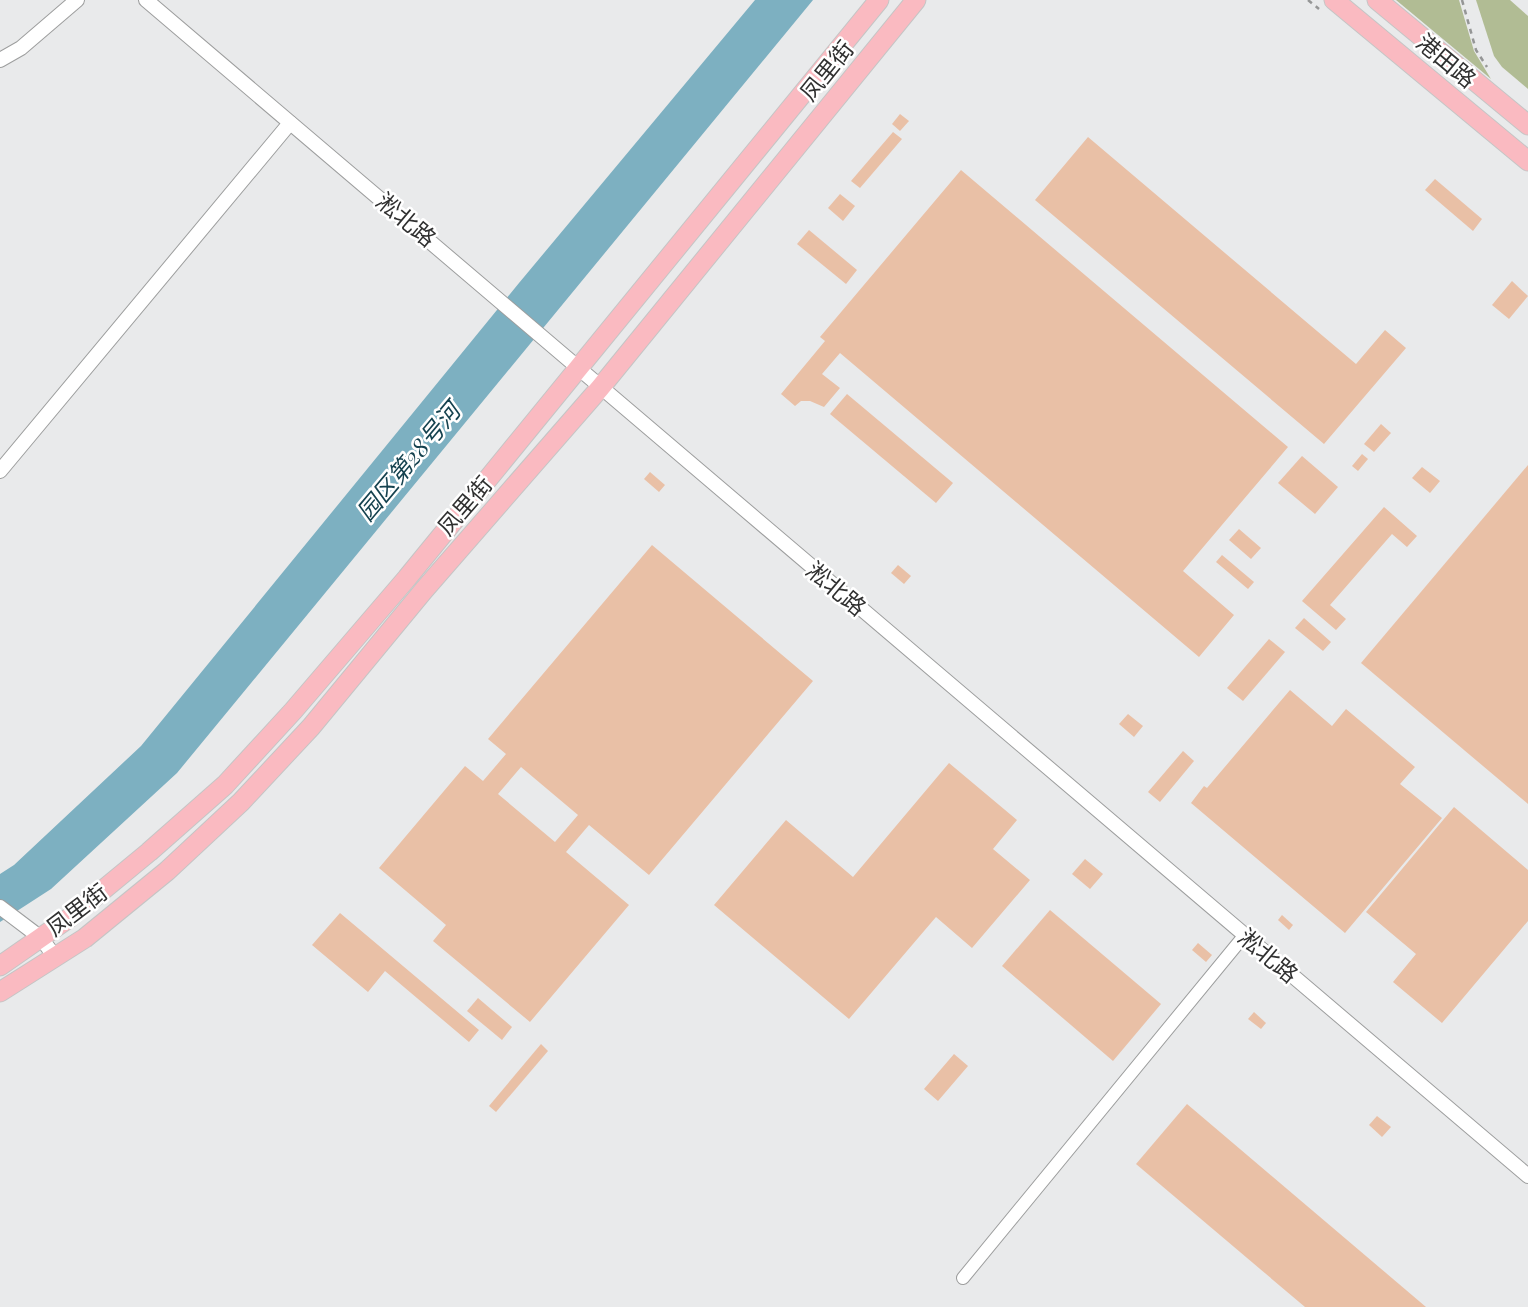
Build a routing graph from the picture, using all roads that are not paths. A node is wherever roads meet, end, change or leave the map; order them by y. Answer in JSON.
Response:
{"nodes":[{"id":1,"x":77,"y":0,"type":"edge"},
{"id":2,"x":146,"y":0,"type":"edge"},
{"id":3,"x":879,"y":0,"type":"edge"},
{"id":4,"x":916,"y":0,"type":"edge"},
{"id":5,"x":1334,"y":0,"type":"edge"},
{"id":6,"x":1377,"y":0,"type":"edge"},
{"id":7,"x":0,"y":60,"type":"edge"},
{"id":8,"x":290,"y":123,"type":"junction"},
{"id":9,"x":1528,"y":125,"type":"edge"},
{"id":10,"x":1528,"y":161,"type":"edge"},
{"id":11,"x":578,"y":369,"type":"junction"},
{"id":12,"x":600,"y":388,"type":"junction"},
{"id":13,"x":0,"y":471,"type":"edge"},
{"id":14,"x":0,"y":908,"type":"edge"},
{"id":15,"x":1244,"y":936,"type":"junction"},
{"id":16,"x":41,"y":938,"type":"junction"},
{"id":17,"x":55,"y":957,"type":"junction"},
{"id":18,"x":0,"y":966,"type":"edge"},
{"id":19,"x":0,"y":992,"type":"edge"},
{"id":20,"x":1528,"y":1177,"type":"edge"},
{"id":21,"x":963,"y":1278,"type":"dead end"}],
"edges":[{"from":1,"to":7,"type":"street"},
{"from":2,"to":8,"type":"street","name":"淞北路"},
{"from":3,"to":11,"type":"main road","name":"凤里街"},
{"from":4,"to":12,"type":"main road","name":"凤里街"},
{"from":5,"to":10,"type":"main road","name":"港田路"},
{"from":6,"to":9,"type":"main road","name":"港田路"},
{"from":8,"to":11,"type":"street","name":"淞北路"},
{"from":8,"to":13,"type":"street"},
{"from":11,"to":12,"type":"street","name":"淞北路"},
{"from":11,"to":16,"type":"main road","name":"凤里街"},
{"from":12,"to":15,"type":"street","name":"淞北路"},
{"from":12,"to":17,"type":"main road","name":"凤里街"},
{"from":14,"to":16,"type":"street"},
{"from":15,"to":20,"type":"street","name":"淞北路"},
{"from":15,"to":21,"type":"street"},
{"from":16,"to":17,"type":"street"},
{"from":16,"to":18,"type":"main road","name":"凤里街"},
{"from":17,"to":19,"type":"main road","name":"凤里街"}]}
